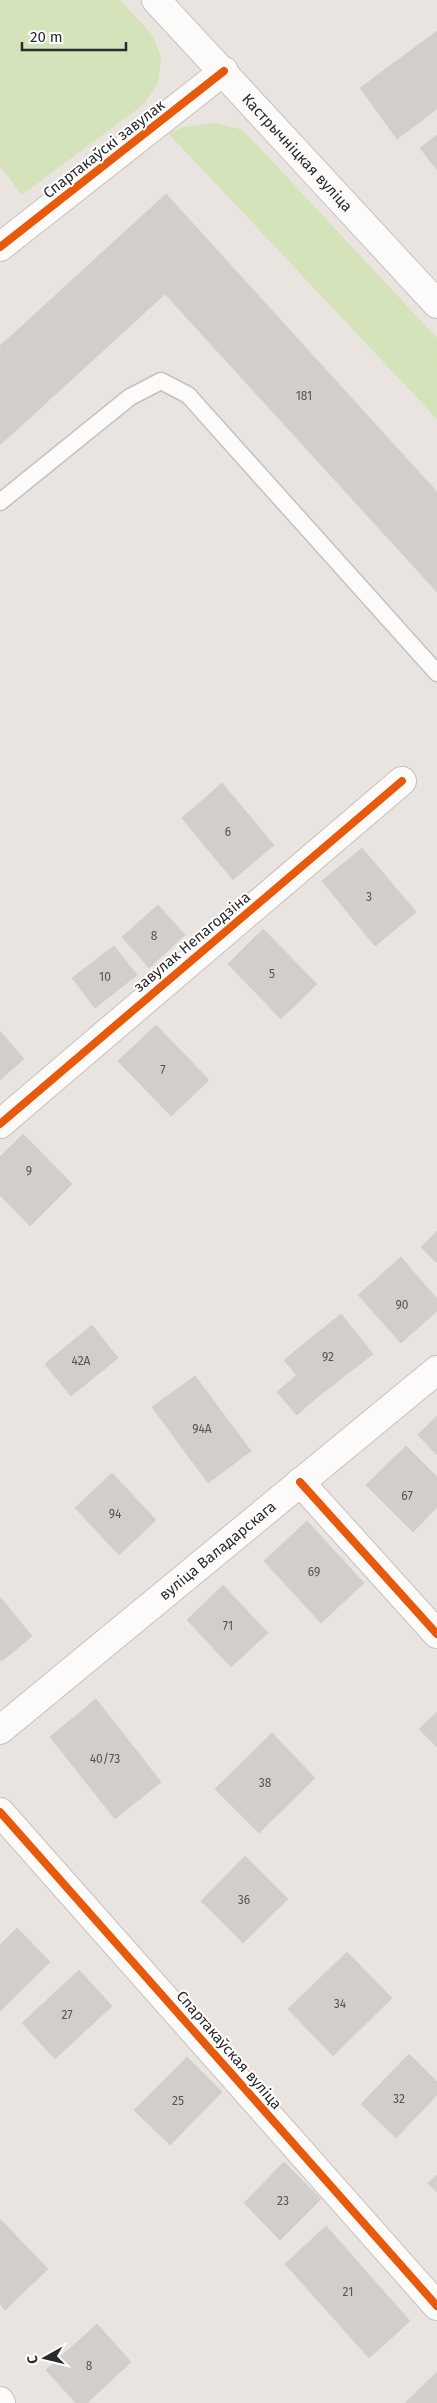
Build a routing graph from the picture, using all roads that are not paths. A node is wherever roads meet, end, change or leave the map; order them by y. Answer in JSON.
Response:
{"nodes":[{"id":1,"x":156,"y":0,"type":"edge"},
{"id":2,"x":224,"y":72,"type":"junction"},
{"id":3,"x":0,"y":247,"type":"edge"},
{"id":4,"x":437,"y":304,"type":"edge"},
{"id":5,"x":0,"y":502,"type":"edge"},
{"id":6,"x":437,"y":674,"type":"edge"},
{"id":7,"x":402,"y":781,"type":"dead end"},
{"id":8,"x":0,"y":1124,"type":"edge"},
{"id":9,"x":437,"y":1370,"type":"edge"},
{"id":10,"x":300,"y":1482,"type":"junction"},
{"id":11,"x":437,"y":1634,"type":"edge"},
{"id":12,"x":0,"y":1730,"type":"edge"},
{"id":13,"x":0,"y":1812,"type":"edge"},
{"id":14,"x":437,"y":2306,"type":"edge"}],
"edges":[{"from":1,"to":2,"type":"street","name":"Кастрычніцкая вуліца"},
{"from":2,"to":3,"type":"street","name":"Спартакаўскі завулак"},
{"from":2,"to":4,"type":"street","name":"Кастрычніцкая вуліца"},
{"from":5,"to":6,"type":"lane"},
{"from":7,"to":8,"type":"street","name":"завулак Непагодзіна"},
{"from":9,"to":10,"type":"street","name":"вуліца Валадарскага"},
{"from":10,"to":11,"type":"street"},
{"from":10,"to":12,"type":"street","name":"вуліца Валадарскага"},
{"from":13,"to":14,"type":"street","name":"Спартакаўская вуліца"}]}
